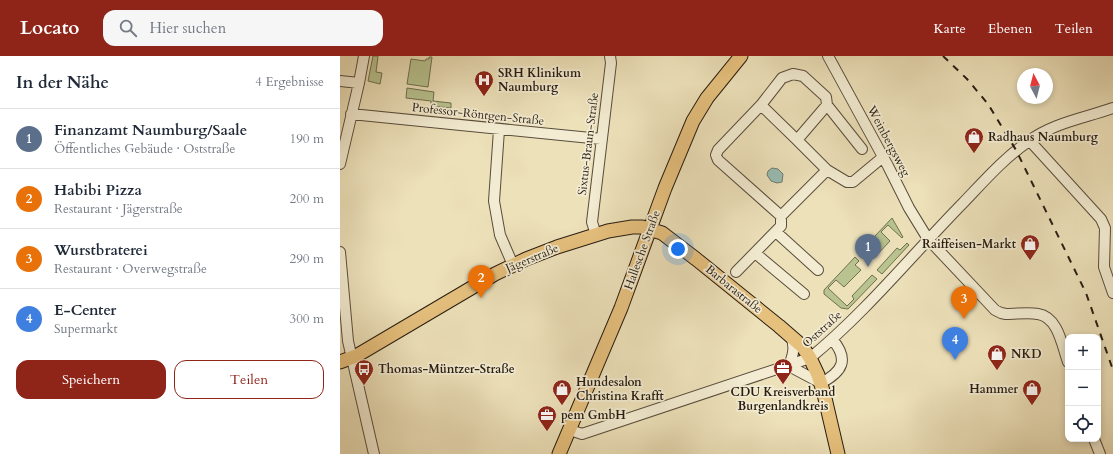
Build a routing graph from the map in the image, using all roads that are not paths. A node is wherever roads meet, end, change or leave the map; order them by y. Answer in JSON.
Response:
{"nodes":[{"id":1,"x":364,"y":56,"type":"edge"},
{"id":2,"x":610,"y":56,"type":"edge"},
{"id":3,"x":741,"y":56,"type":"edge"},
{"id":4,"x":828,"y":56,"type":"edge"},
{"id":5,"x":340,"y":81,"type":"edge"},
{"id":6,"x":359,"y":83,"type":"junction"},
{"id":7,"x":761,"y":105,"type":"junction"},
{"id":8,"x":827,"y":105,"type":"junction"},
{"id":9,"x":1113,"y":108,"type":"edge"},
{"id":10,"x":351,"y":114,"type":"junction"},
{"id":11,"x":499,"y":130,"type":"junction"},
{"id":12,"x":601,"y":139,"type":"junction"},
{"id":13,"x":797,"y":140,"type":"junction"},
{"id":14,"x":1029,"y":140,"type":"junction"},
{"id":15,"x":862,"y":149,"type":"dead end"},
{"id":16,"x":883,"y":157,"type":"junction"},
{"id":17,"x":340,"y":164,"type":"edge"},
{"id":18,"x":827,"y":170,"type":"junction"},
{"id":19,"x":781,"y":216,"type":"junction"},
{"id":20,"x":650,"y":229,"type":"junction"},
{"id":21,"x":776,"y":232,"type":"junction"},
{"id":22,"x":596,"y":235,"type":"junction"},
{"id":23,"x":928,"y":239,"type":"junction"},
{"id":24,"x":340,"y":252,"type":"edge"},
{"id":25,"x":755,"y":253,"type":"junction"},
{"id":26,"x":512,"y":265,"type":"junction"},
{"id":27,"x":818,"y":270,"type":"dead end"},
{"id":28,"x":736,"y":272,"type":"dead end"},
{"id":29,"x":341,"y":277,"type":"edge"},
{"id":30,"x":1110,"y":280,"type":"edge"},
{"id":31,"x":1113,"y":293,"type":"edge"},
{"id":32,"x":804,"y":294,"type":"dead end"},
{"id":33,"x":794,"y":338,"type":"junction"},
{"id":34,"x":829,"y":342,"type":"junction"},
{"id":35,"x":1065,"y":353,"type":"edge"},
{"id":36,"x":810,"y":358,"type":"junction"},
{"id":37,"x":346,"y":360,"type":"edge"},
{"id":38,"x":789,"y":366,"type":"junction"},
{"id":39,"x":821,"y":383,"type":"junction"},
{"id":40,"x":570,"y":430,"type":"junction"},
{"id":41,"x":1095,"y":442,"type":"edge"},
{"id":42,"x":374,"y":454,"type":"edge"},
{"id":43,"x":559,"y":454,"type":"edge"},
{"id":44,"x":838,"y":454,"type":"edge"},
{"id":45,"x":1100,"y":454,"type":"edge"}],
"edges":[{"from":1,"to":6,"type":"street"},
{"from":2,"to":12,"type":"street","name":"Sixtus-Braun-Straße"},
{"from":3,"to":20,"type":"main road","name":"Hallesche Straße"},
{"from":4,"to":16,"type":"street","name":"Weinbergsweg"},
{"from":5,"to":6,"type":"street"},
{"from":6,"to":10,"type":"street"},
{"from":7,"to":8,"type":"street"},
{"from":7,"to":13,"type":"street"},
{"from":7,"to":19,"type":"street"},
{"from":8,"to":13,"type":"street"},
{"from":8,"to":15,"type":"street"},
{"from":9,"to":14,"type":"street","name":"Oststraße"},
{"from":10,"to":11,"type":"street","name":"Professor-Röntgen-Straße"},
{"from":10,"to":17,"type":"street"},
{"from":11,"to":12,"type":"street","name":"Professor-Röntgen-Straße"},
{"from":11,"to":26,"type":"street"},
{"from":12,"to":22,"type":"street","name":"Sixtus-Braun-Straße"},
{"from":13,"to":18,"type":"street"},
{"from":14,"to":23,"type":"street","name":"Oststraße"},
{"from":14,"to":30,"type":"street"},
{"from":16,"to":18,"type":"street"},
{"from":16,"to":23,"type":"street","name":"Weinbergsweg"},
{"from":18,"to":19,"type":"street"},
{"from":19,"to":21,"type":"street"},
{"from":20,"to":22,"type":"main road","name":"Jägerstraße"},
{"from":20,"to":33,"type":"main road","name":"Barbarastraße"},
{"from":20,"to":40,"type":"main road","name":"Hallesche Straße"},
{"from":21,"to":25,"type":"street"},
{"from":21,"to":27,"type":"street"},
{"from":22,"to":26,"type":"main road","name":"Jägerstraße"},
{"from":23,"to":34,"type":"street","name":"Oststraße"},
{"from":23,"to":35,"type":"street","name":"Weinbergsweg"},
{"from":24,"to":29,"type":"street"},
{"from":25,"to":28,"type":"street"},
{"from":25,"to":32,"type":"street"},
{"from":26,"to":37,"type":"main road","name":"Jägerstraße"},
{"from":29,"to":37,"type":"street"},
{"from":30,"to":31,"type":"street"},
{"from":33,"to":34,"type":"street"},
{"from":33,"to":36,"type":"main road","name":"Barbarastraße"},
{"from":33,"to":38,"type":"street"},
{"from":34,"to":36,"type":"street","name":"Oststraße"},
{"from":34,"to":39,"type":"street"},
{"from":36,"to":38,"type":"street","name":"Oststraße"},
{"from":36,"to":39,"type":"main road","name":"Barbarastraße"},
{"from":37,"to":42,"type":"street"},
{"from":38,"to":39,"type":"street"},
{"from":38,"to":40,"type":"street","name":"Oststraße"},
{"from":39,"to":44,"type":"main road","name":"Barbarastraße"},
{"from":40,"to":43,"type":"main road","name":"Hallesche Straße"},
{"from":41,"to":45,"type":"street"}]}
